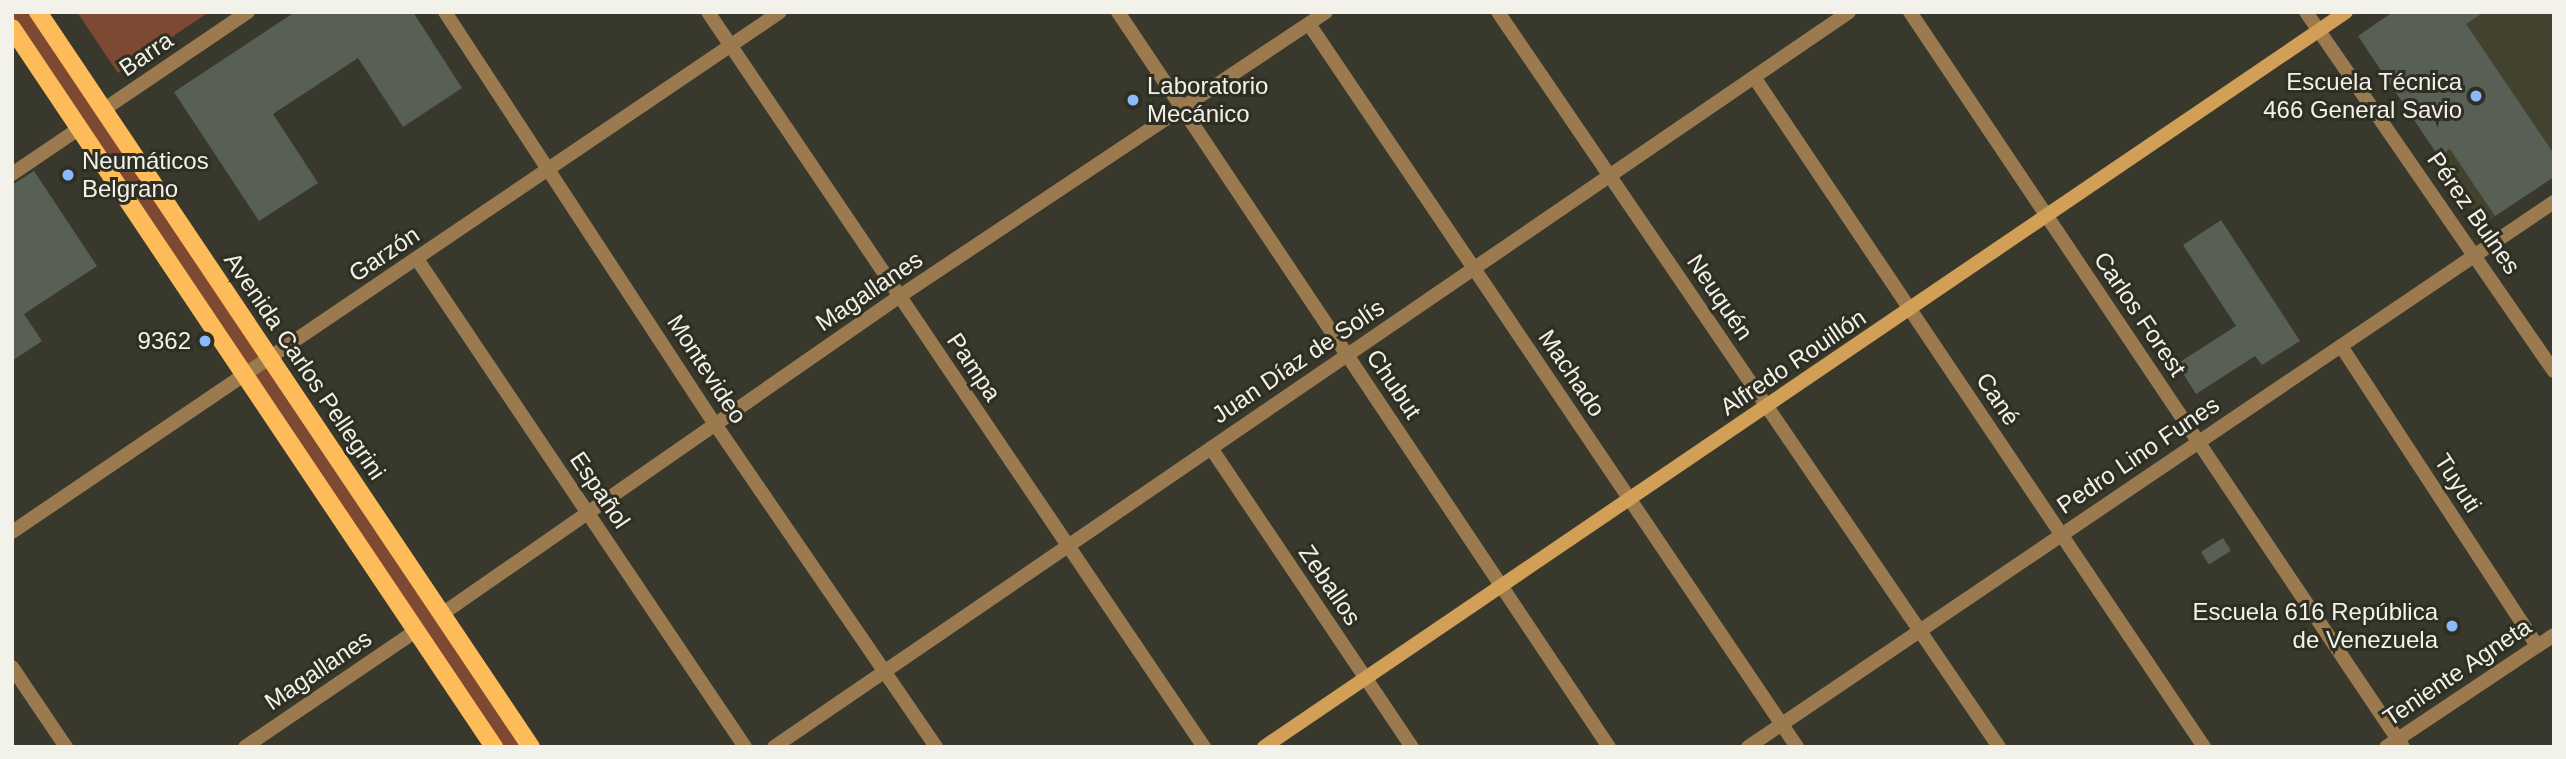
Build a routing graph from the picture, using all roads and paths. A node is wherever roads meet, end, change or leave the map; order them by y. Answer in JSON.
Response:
{"nodes":[{"id":1,"x":38,"y":12,"type":"edge"},
{"id":2,"x":248,"y":12,"type":"edge"},
{"id":3,"x":445,"y":12,"type":"edge"},
{"id":4,"x":708,"y":12,"type":"edge"},
{"id":5,"x":780,"y":12,"type":"edge"},
{"id":6,"x":1118,"y":12,"type":"edge"},
{"id":7,"x":1326,"y":12,"type":"edge"},
{"id":8,"x":1499,"y":12,"type":"edge"},
{"id":9,"x":1849,"y":12,"type":"edge"},
{"id":10,"x":1910,"y":12,"type":"edge"},
{"id":11,"x":2306,"y":12,"type":"edge"},
{"id":12,"x":2346,"y":12,"type":"edge"},
{"id":13,"x":1309,"y":24,"type":"junction"},
{"id":14,"x":12,"y":28,"type":"edge"},
{"id":15,"x":2319,"y":30,"type":"junction"},
{"id":16,"x":730,"y":46,"type":"junction"},
{"id":17,"x":1754,"y":77,"type":"junction"},
{"id":18,"x":103,"y":110,"type":"junction"},
{"id":19,"x":1183,"y":110,"type":"junction"},
{"id":20,"x":79,"y":128,"type":"junction"},
{"id":21,"x":550,"y":169,"type":"junction"},
{"id":22,"x":12,"y":174,"type":"edge"},
{"id":23,"x":1610,"y":176,"type":"junction"},
{"id":24,"x":2554,"y":202,"type":"edge"},
{"id":25,"x":2047,"y":216,"type":"junction"},
{"id":26,"x":2476,"y":255,"type":"junction"},
{"id":27,"x":417,"y":259,"type":"junction"},
{"id":28,"x":1474,"y":268,"type":"junction"},
{"id":29,"x":900,"y":296,"type":"junction"},
{"id":30,"x":1910,"y":309,"type":"junction"},
{"id":31,"x":2341,"y":346,"type":"junction"},
{"id":32,"x":1347,"y":355,"type":"junction"},
{"id":33,"x":270,"y":358,"type":"junction"},
{"id":34,"x":2554,"y":371,"type":"edge"},
{"id":35,"x":245,"y":376,"type":"junction"},
{"id":36,"x":1767,"y":407,"type":"junction"},
{"id":37,"x":715,"y":424,"type":"junction"},
{"id":38,"x":2198,"y":442,"type":"junction"},
{"id":39,"x":1211,"y":448,"type":"junction"},
{"id":40,"x":1630,"y":500,"type":"junction"},
{"id":41,"x":589,"y":514,"type":"junction"},
{"id":42,"x":12,"y":532,"type":"edge"},
{"id":43,"x":2061,"y":534,"type":"junction"},
{"id":44,"x":1065,"y":546,"type":"junction"},
{"id":45,"x":1502,"y":587,"type":"junction"},
{"id":46,"x":442,"y":614,"type":"junction"},
{"id":47,"x":416,"y":631,"type":"junction"},
{"id":48,"x":1919,"y":631,"type":"junction"},
{"id":49,"x":2554,"y":635,"type":"edge"},
{"id":50,"x":2537,"y":646,"type":"junction"},
{"id":51,"x":12,"y":667,"type":"edge"},
{"id":52,"x":885,"y":671,"type":"junction"},
{"id":53,"x":1366,"y":679,"type":"junction"},
{"id":54,"x":1782,"y":724,"type":"junction"},
{"id":55,"x":2396,"y":744,"type":"edge"},
{"id":56,"x":66,"y":747,"type":"edge"},
{"id":57,"x":245,"y":747,"type":"edge"},
{"id":58,"x":494,"y":747,"type":"edge"},
{"id":59,"x":531,"y":747,"type":"edge"},
{"id":60,"x":745,"y":747,"type":"edge"},
{"id":61,"x":774,"y":747,"type":"edge"},
{"id":62,"x":936,"y":747,"type":"edge"},
{"id":63,"x":1204,"y":747,"type":"edge"},
{"id":64,"x":1264,"y":747,"type":"edge"},
{"id":65,"x":1412,"y":747,"type":"edge"},
{"id":66,"x":1609,"y":747,"type":"edge"},
{"id":67,"x":1748,"y":747,"type":"edge"},
{"id":68,"x":1797,"y":747,"type":"edge"},
{"id":69,"x":1998,"y":747,"type":"edge"},
{"id":70,"x":2204,"y":747,"type":"edge"}],
"edges":[{"from":1,"to":18,"type":"main road","name":"Avenida Carlos Pellegrini"},
{"from":2,"to":18,"type":"street","name":"Barra"},
{"from":3,"to":21,"type":"street","name":"Montevideo"},
{"from":4,"to":16,"type":"street","name":"Pampa"},
{"from":5,"to":16,"type":"street","name":"Garzón"},
{"from":6,"to":19,"type":"street","name":"Chubut"},
{"from":7,"to":13,"type":"street","name":"Magallanes"},
{"from":8,"to":23,"type":"street","name":"Neuquén"},
{"from":9,"to":17,"type":"street","name":"Juan Díaz de Solís"},
{"from":10,"to":25,"type":"street","name":"Carlos Forest"},
{"from":11,"to":15,"type":"street","name":"Pérez Bulnes"},
{"from":12,"to":15,"type":"street","name":"Alfredo Rouillón"},
{"from":13,"to":19,"type":"street","name":"Magallanes"},
{"from":13,"to":28,"type":"street","name":"Machado"},
{"from":14,"to":20,"type":"main road"},
{"from":15,"to":25,"type":"street","name":"Alfredo Rouillón"},
{"from":15,"to":26,"type":"street","name":"Pérez Bulnes"},
{"from":16,"to":21,"type":"street","name":"Garzón"},
{"from":16,"to":29,"type":"street","name":"Pampa"},
{"from":17,"to":23,"type":"street","name":"Juan Díaz de Solís"},
{"from":17,"to":30,"type":"street","name":"Cané"},
{"from":18,"to":33,"type":"main road","name":"Avenida Carlos Pellegrini"},
{"from":19,"to":29,"type":"street","name":"Magallanes"},
{"from":19,"to":32,"type":"street","name":"Chubut"},
{"from":20,"to":22,"type":"street"},
{"from":20,"to":35,"type":"main road"},
{"from":21,"to":27,"type":"street","name":"Garzón"},
{"from":21,"to":37,"type":"street","name":"Montevideo"},
{"from":23,"to":28,"type":"street","name":"Juan Díaz de Solís"},
{"from":23,"to":36,"type":"street","name":"Neuquén"},
{"from":24,"to":26,"type":"street","name":"Pedro Lino Funes"},
{"from":25,"to":30,"type":"street","name":"Alfredo Rouillón"},
{"from":25,"to":38,"type":"street","name":"Carlos Forest"},
{"from":26,"to":31,"type":"street","name":"Pedro Lino Funes"},
{"from":26,"to":34,"type":"street","name":"Pérez Bulnes"},
{"from":27,"to":33,"type":"street","name":"Garzón"},
{"from":27,"to":41,"type":"street","name":"Español"},
{"from":28,"to":32,"type":"street","name":"Juan Díaz de Solís"},
{"from":28,"to":40,"type":"street","name":"Machado"},
{"from":29,"to":37,"type":"street","name":"Magallanes"},
{"from":29,"to":44,"type":"street","name":"Pampa"},
{"from":30,"to":36,"type":"street","name":"Alfredo Rouillón"},
{"from":30,"to":43,"type":"street","name":"Cané"},
{"from":31,"to":38,"type":"street","name":"Pedro Lino Funes"},
{"from":31,"to":50,"type":"street","name":"Tuyuti"},
{"from":32,"to":39,"type":"street","name":"Juan Díaz de Solís"},
{"from":32,"to":45,"type":"street","name":"Chubut"},
{"from":33,"to":35,"type":"street","name":"Garzón"},
{"from":33,"to":46,"type":"main road","name":"Avenida Carlos Pellegrini"},
{"from":35,"to":42,"type":"street","name":"Garzón"},
{"from":35,"to":47,"type":"main road"},
{"from":36,"to":40,"type":"street","name":"Alfredo Rouillón"},
{"from":36,"to":48,"type":"street","name":"Neuquén"},
{"from":37,"to":41,"type":"street","name":"Magallanes"},
{"from":37,"to":52,"type":"street","name":"Montevideo"},
{"from":38,"to":43,"type":"street","name":"Pedro Lino Funes"},
{"from":38,"to":55,"type":"street","name":"Carlos Forest"},
{"from":39,"to":44,"type":"street","name":"Juan Díaz de Solís"},
{"from":39,"to":53,"type":"street","name":"Zeballos"},
{"from":40,"to":45,"type":"street","name":"Alfredo Rouillón"},
{"from":40,"to":54,"type":"street","name":"Machado"},
{"from":41,"to":46,"type":"street","name":"Magallanes"},
{"from":41,"to":60,"type":"street","name":"Español"},
{"from":43,"to":48,"type":"street","name":"Pedro Lino Funes"},
{"from":43,"to":70,"type":"street","name":"Cané"},
{"from":44,"to":52,"type":"street","name":"Juan Díaz de Solís"},
{"from":44,"to":63,"type":"street","name":"Pampa"},
{"from":45,"to":53,"type":"street","name":"Alfredo Rouillón"},
{"from":45,"to":66,"type":"street","name":"Chubut"},
{"from":46,"to":59,"type":"main road","name":"Avenida Carlos Pellegrini"},
{"from":47,"to":57,"type":"street","name":"Magallanes"},
{"from":47,"to":58,"type":"main road"},
{"from":48,"to":54,"type":"street","name":"Pedro Lino Funes"},
{"from":48,"to":69,"type":"street","name":"Neuquén"},
{"from":49,"to":50,"type":"street","name":"Teniente Agneta"},
{"from":50,"to":55,"type":"street","name":"Teniente Agneta"},
{"from":51,"to":56,"type":"street"},
{"from":52,"to":61,"type":"street","name":"Juan Díaz de Solís"},
{"from":52,"to":62,"type":"street","name":"Montevideo"},
{"from":53,"to":64,"type":"street","name":"Alfredo Rouillón"},
{"from":53,"to":65,"type":"street","name":"Zeballos"},
{"from":54,"to":67,"type":"street","name":"Pedro Lino Funes"},
{"from":54,"to":68,"type":"street","name":"Machado"}]}
